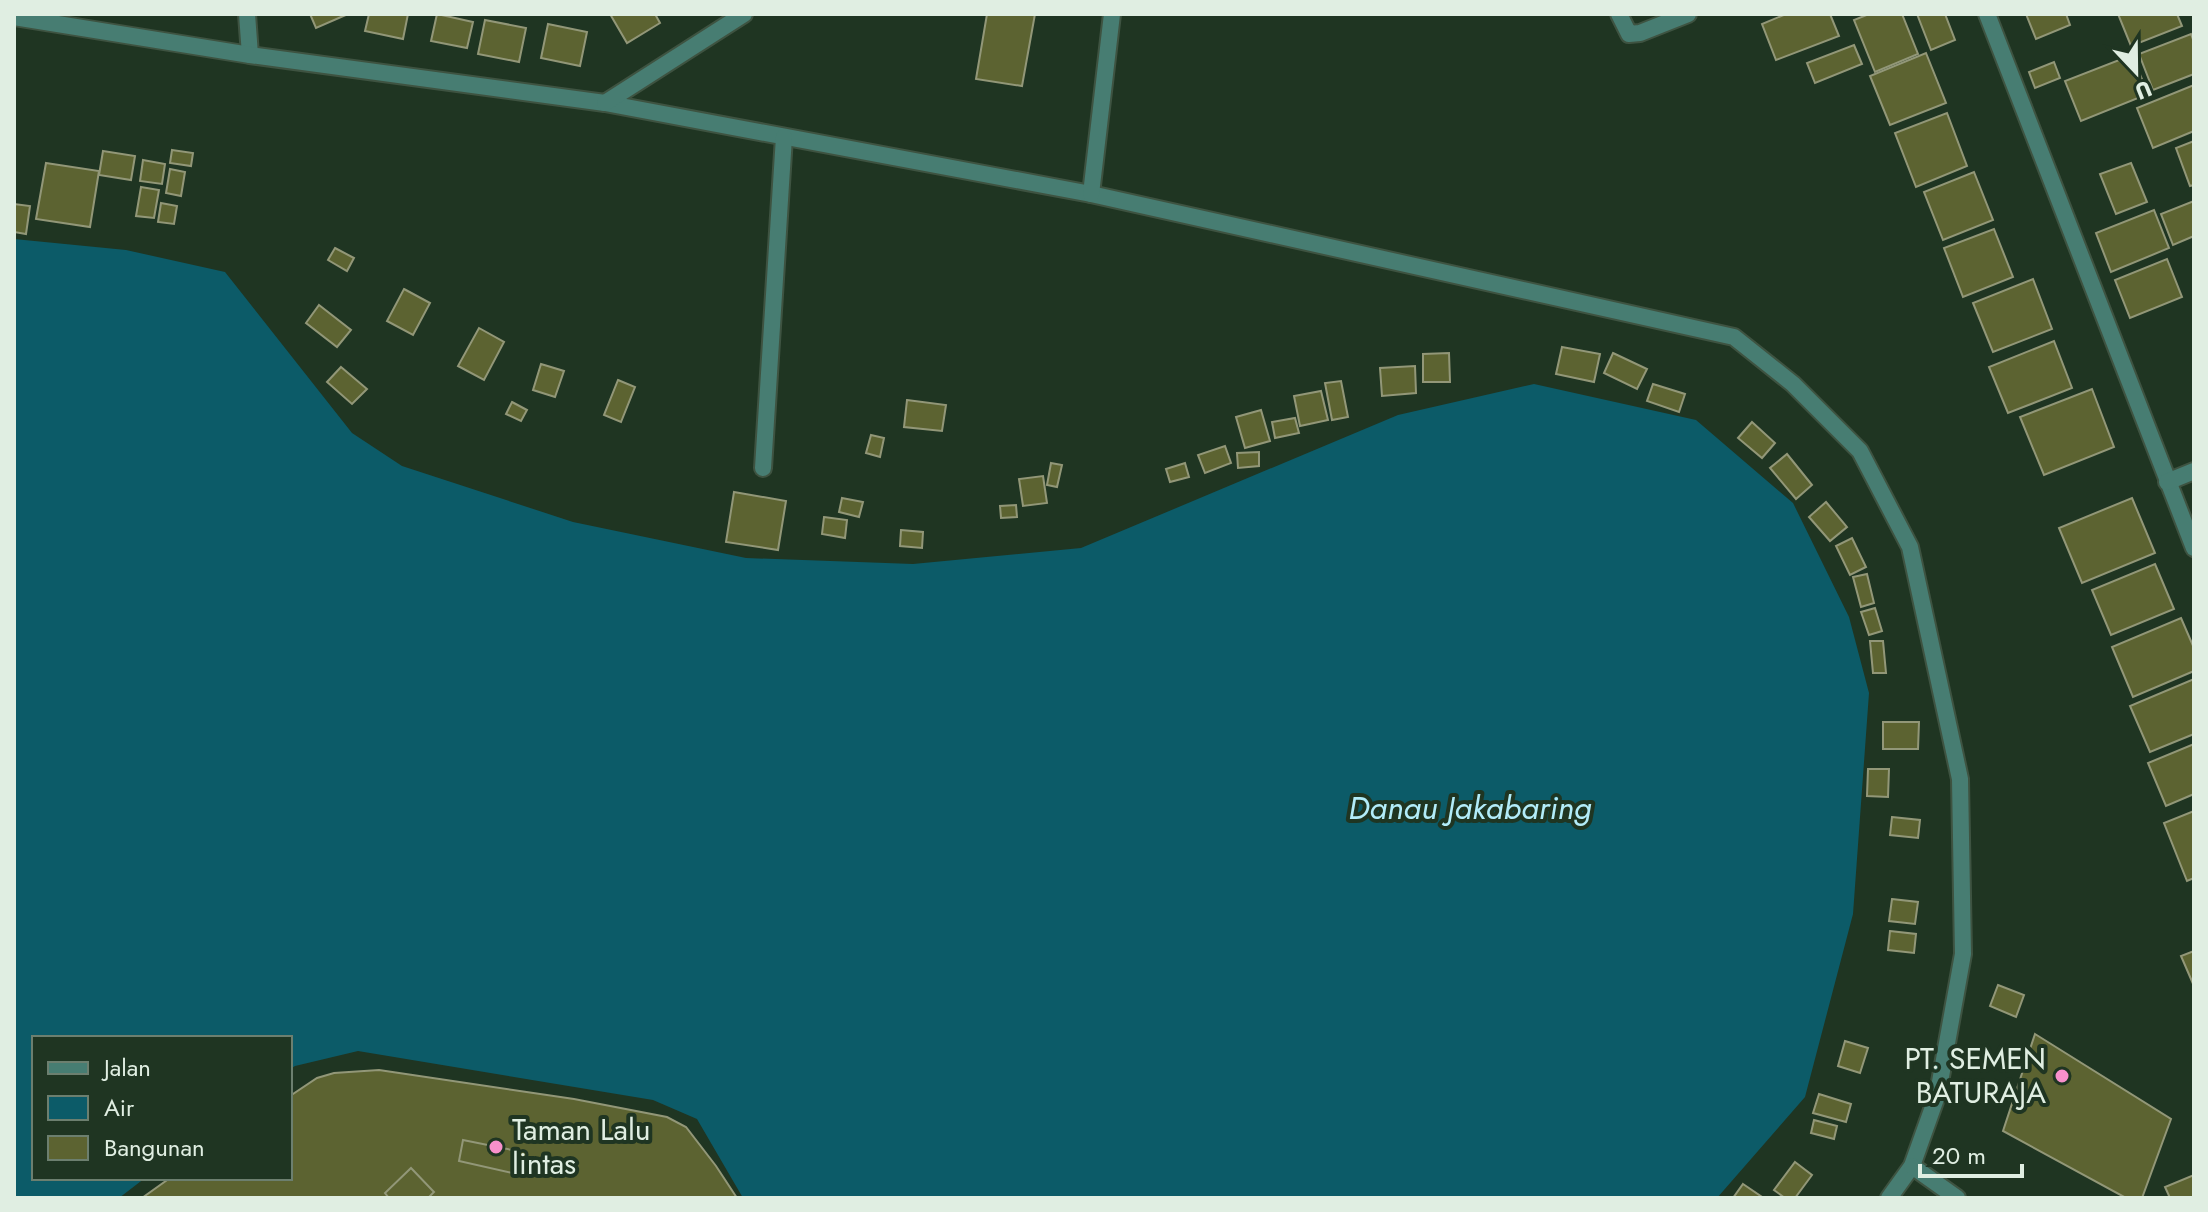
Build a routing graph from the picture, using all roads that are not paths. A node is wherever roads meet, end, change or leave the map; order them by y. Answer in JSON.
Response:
{"nodes":[{"id":1,"x":247,"y":14,"type":"edge"},
{"id":2,"x":744,"y":14,"type":"edge"},
{"id":3,"x":1112,"y":14,"type":"edge"},
{"id":4,"x":1619,"y":14,"type":"edge"},
{"id":5,"x":1688,"y":14,"type":"edge"},
{"id":6,"x":1987,"y":14,"type":"edge"},
{"id":7,"x":14,"y":17,"type":"edge"},
{"id":8,"x":250,"y":55,"type":"junction"},
{"id":9,"x":605,"y":103,"type":"junction"},
{"id":10,"x":784,"y":137,"type":"junction"},
{"id":11,"x":1091,"y":194,"type":"junction"},
{"id":12,"x":763,"y":468,"type":"dead end"},
{"id":13,"x":2194,"y":471,"type":"edge"},
{"id":14,"x":2167,"y":482,"type":"junction"},
{"id":15,"x":2194,"y":548,"type":"edge"},
{"id":16,"x":1912,"y":1166,"type":"junction"},
{"id":17,"x":1889,"y":1198,"type":"edge"},
{"id":18,"x":1957,"y":1198,"type":"edge"}],
"edges":[{"from":1,"to":8,"type":"street"},
{"from":2,"to":9,"type":"street"},
{"from":3,"to":11,"type":"street"},
{"from":4,"to":5,"type":"street"},
{"from":6,"to":14,"type":"street"},
{"from":7,"to":8,"type":"street"},
{"from":8,"to":9,"type":"street"},
{"from":9,"to":10,"type":"street"},
{"from":10,"to":11,"type":"street"},
{"from":10,"to":12,"type":"street"},
{"from":11,"to":16,"type":"street"},
{"from":13,"to":14,"type":"street"},
{"from":14,"to":15,"type":"street"},
{"from":16,"to":17,"type":"street"},
{"from":16,"to":18,"type":"street"}]}
